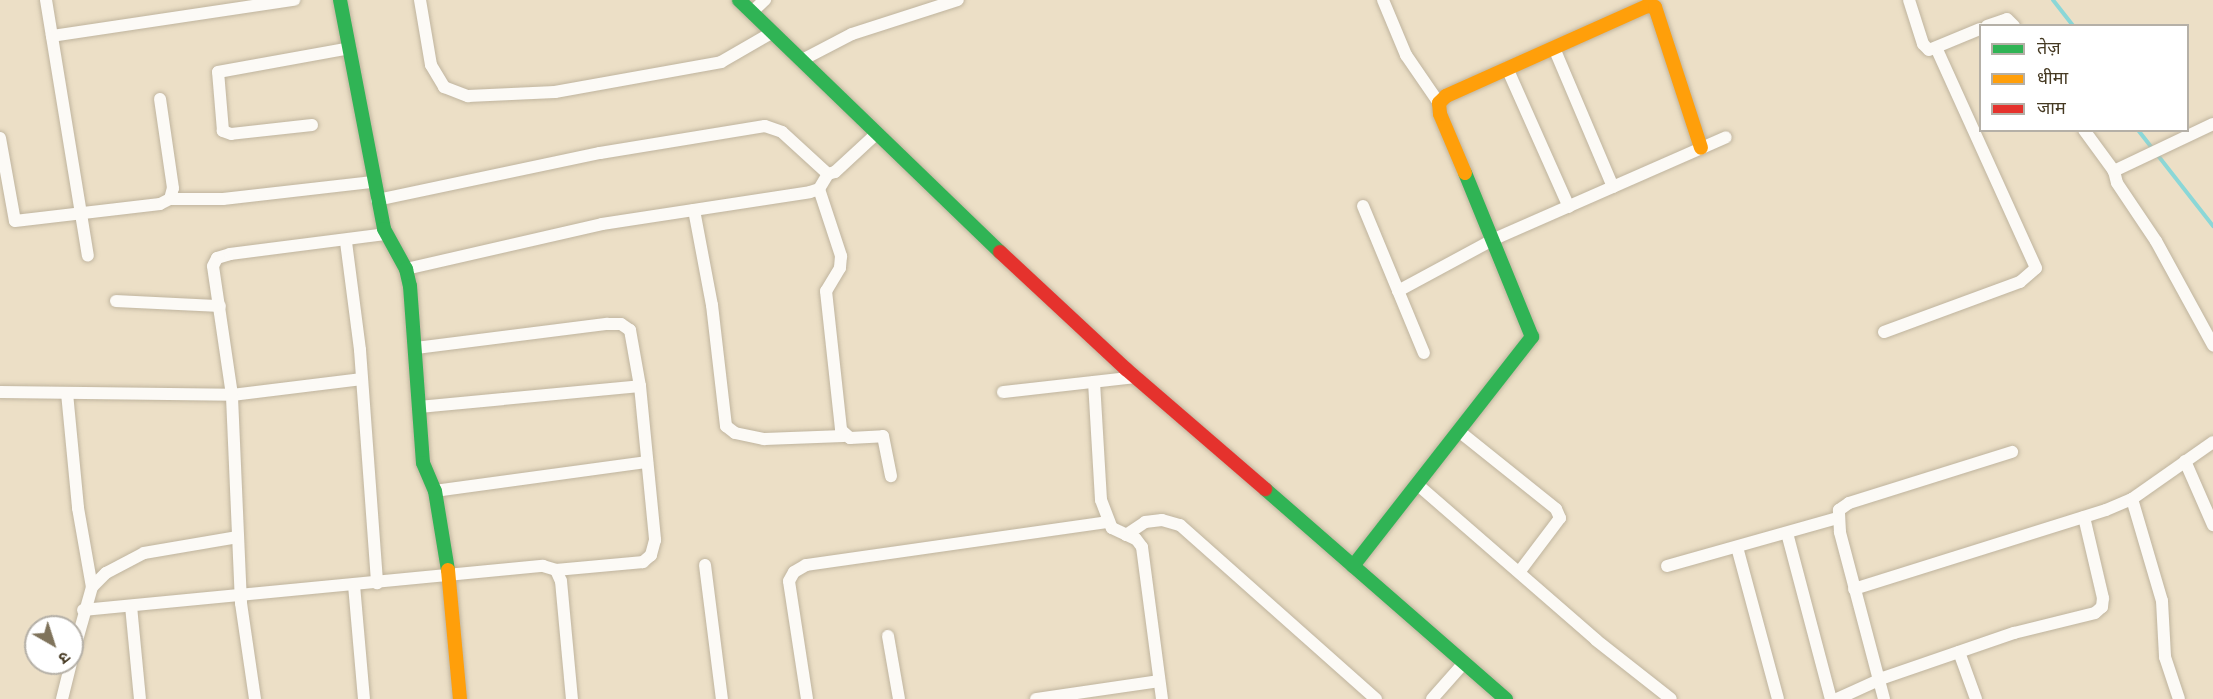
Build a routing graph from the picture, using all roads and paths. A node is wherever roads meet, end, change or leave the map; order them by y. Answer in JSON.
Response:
{"nodes":[{"id":1,"x":46,"y":0,"type":"edge"},
{"id":2,"x":294,"y":0,"type":"edge"},
{"id":3,"x":340,"y":0,"type":"edge"},
{"id":4,"x":420,"y":0,"type":"edge"},
{"id":5,"x":739,"y":0,"type":"edge"},
{"id":6,"x":765,"y":0,"type":"edge"},
{"id":7,"x":958,"y":0,"type":"edge"},
{"id":8,"x":1383,"y":0,"type":"edge"},
{"id":9,"x":1909,"y":0,"type":"edge"},
{"id":10,"x":752,"y":12,"type":"junction"},
{"id":11,"x":1993,"y":24,"type":"edge"},
{"id":12,"x":2012,"y":24,"type":"edge"},
{"id":13,"x":1979,"y":29,"type":"edge"},
{"id":14,"x":773,"y":32,"type":"junction"},
{"id":15,"x":52,"y":36,"type":"junction"},
{"id":16,"x":350,"y":48,"type":"junction"},
{"id":17,"x":1554,"y":48,"type":"junction"},
{"id":18,"x":1937,"y":50,"type":"junction"},
{"id":19,"x":802,"y":60,"type":"junction"},
{"id":20,"x":1508,"y":68,"type":"junction"},
{"id":21,"x":160,"y":99,"type":"dead end"},
{"id":22,"x":1439,"y":103,"type":"junction"},
{"id":23,"x":2213,"y":124,"type":"edge"},
{"id":24,"x":312,"y":125,"type":"dead end"},
{"id":25,"x":2085,"y":132,"type":"edge"},
{"id":26,"x":875,"y":135,"type":"junction"},
{"id":27,"x":1726,"y":137,"type":"dead end"},
{"id":28,"x":0,"y":138,"type":"edge"},
{"id":29,"x":1701,"y":148,"type":"junction"},
{"id":30,"x":2114,"y":171,"type":"junction"},
{"id":31,"x":828,"y":174,"type":"junction"},
{"id":32,"x":373,"y":182,"type":"junction"},
{"id":33,"x":1613,"y":187,"type":"junction"},
{"id":34,"x":819,"y":189,"type":"junction"},
{"id":35,"x":170,"y":199,"type":"junction"},
{"id":36,"x":377,"y":200,"type":"junction"},
{"id":37,"x":1363,"y":206,"type":"dead end"},
{"id":38,"x":1569,"y":207,"type":"junction"},
{"id":39,"x":6,"y":210,"type":"edge"},
{"id":40,"x":694,"y":210,"type":"junction"},
{"id":41,"x":81,"y":212,"type":"junction"},
{"id":42,"x":387,"y":234,"type":"junction"},
{"id":43,"x":1494,"y":239,"type":"junction"},
{"id":44,"x":346,"y":242,"type":"junction"},
{"id":45,"x":88,"y":256,"type":"dead end"},
{"id":46,"x":406,"y":269,"type":"junction"},
{"id":47,"x":1398,"y":291,"type":"junction"},
{"id":48,"x":116,"y":301,"type":"dead end"},
{"id":49,"x":220,"y":306,"type":"junction"},
{"id":50,"x":1884,"y":332,"type":"dead end"},
{"id":51,"x":2213,"y":345,"type":"edge"},
{"id":52,"x":416,"y":348,"type":"junction"},
{"id":53,"x":1424,"y":352,"type":"dead end"},
{"id":54,"x":1136,"y":377,"type":"junction"},
{"id":55,"x":362,"y":379,"type":"junction"},
{"id":56,"x":1094,"y":382,"type":"junction"},
{"id":57,"x":640,"y":386,"type":"junction"},
{"id":58,"x":0,"y":392,"type":"edge"},
{"id":59,"x":1003,"y":392,"type":"dead end"},
{"id":60,"x":67,"y":393,"type":"junction"},
{"id":61,"x":232,"y":395,"type":"junction"},
{"id":62,"x":419,"y":407,"type":"junction"},
{"id":63,"x":1460,"y":432,"type":"junction"},
{"id":64,"x":844,"y":435,"type":"junction"},
{"id":65,"x":2213,"y":442,"type":"edge"},
{"id":66,"x":2012,"y":452,"type":"dead end"},
{"id":67,"x":2185,"y":461,"type":"junction"},
{"id":68,"x":647,"y":462,"type":"junction"},
{"id":69,"x":891,"y":476,"type":"dead end"},
{"id":70,"x":1418,"y":485,"type":"junction"},
{"id":71,"x":435,"y":491,"type":"junction"},
{"id":72,"x":2132,"y":499,"type":"junction"},
{"id":73,"x":2084,"y":517,"type":"junction"},
{"id":74,"x":1838,"y":518,"type":"junction"},
{"id":75,"x":2211,"y":519,"type":"edge"},
{"id":76,"x":1108,"y":522,"type":"junction"},
{"id":77,"x":1787,"y":533,"type":"junction"},
{"id":78,"x":1125,"y":535,"type":"junction"},
{"id":79,"x":238,"y":537,"type":"junction"},
{"id":80,"x":1737,"y":547,"type":"junction"},
{"id":81,"x":705,"y":565,"type":"dead end"},
{"id":82,"x":1353,"y":566,"type":"junction"},
{"id":83,"x":1667,"y":566,"type":"dead end"},
{"id":84,"x":556,"y":570,"type":"junction"},
{"id":85,"x":1520,"y":571,"type":"junction"},
{"id":86,"x":448,"y":576,"type":"junction"},
{"id":87,"x":377,"y":583,"type":"junction"},
{"id":88,"x":354,"y":585,"type":"junction"},
{"id":89,"x":92,"y":588,"type":"junction"},
{"id":90,"x":1854,"y":589,"type":"junction"},
{"id":91,"x":241,"y":596,"type":"junction"},
{"id":92,"x":131,"y":606,"type":"junction"},
{"id":93,"x":84,"y":610,"type":"junction"},
{"id":94,"x":83,"y":615,"type":"edge"},
{"id":95,"x":888,"y":636,"type":"dead end"},
{"id":96,"x":1959,"y":652,"type":"junction"},
{"id":97,"x":1464,"y":663,"type":"junction"},
{"id":98,"x":68,"y":675,"type":"edge"},
{"id":99,"x":1878,"y":680,"type":"junction"},
{"id":100,"x":1159,"y":681,"type":"junction"},
{"id":101,"x":62,"y":699,"type":"edge"},
{"id":102,"x":141,"y":699,"type":"edge"},
{"id":103,"x":255,"y":699,"type":"edge"},
{"id":104,"x":364,"y":699,"type":"edge"},
{"id":105,"x":460,"y":699,"type":"edge"},
{"id":106,"x":572,"y":699,"type":"edge"},
{"id":107,"x":722,"y":699,"type":"edge"},
{"id":108,"x":807,"y":699,"type":"edge"},
{"id":109,"x":898,"y":699,"type":"edge"},
{"id":110,"x":1036,"y":699,"type":"edge"},
{"id":111,"x":1162,"y":699,"type":"edge"},
{"id":112,"x":1376,"y":699,"type":"edge"},
{"id":113,"x":1432,"y":699,"type":"edge"},
{"id":114,"x":1506,"y":699,"type":"edge"},
{"id":115,"x":1671,"y":699,"type":"edge"},
{"id":116,"x":1778,"y":699,"type":"edge"},
{"id":117,"x":1831,"y":699,"type":"edge"},
{"id":118,"x":1838,"y":699,"type":"edge"},
{"id":119,"x":1884,"y":699,"type":"edge"},
{"id":120,"x":1976,"y":699,"type":"edge"},
{"id":121,"x":2179,"y":699,"type":"edge"}],
"edges":[{"from":1,"to":15,"type":"street"},
{"from":2,"to":15,"type":"street"},
{"from":3,"to":16,"type":"street"},
{"from":4,"to":14,"type":"street"},
{"from":5,"to":10,"type":"street"},
{"from":6,"to":10,"type":"street"},
{"from":7,"to":19,"type":"street"},
{"from":8,"to":22,"type":"street"},
{"from":9,"to":18,"type":"street"},
{"from":10,"to":14,"type":"street"},
{"from":11,"to":12,"type":"street"},
{"from":13,"to":18,"type":"street"},
{"from":14,"to":19,"type":"street"},
{"from":15,"to":41,"type":"street"},
{"from":16,"to":24,"type":"street"},
{"from":16,"to":32,"type":"street"},
{"from":17,"to":20,"type":"street"},
{"from":17,"to":29,"type":"street"},
{"from":17,"to":33,"type":"street"},
{"from":18,"to":50,"type":"street"},
{"from":19,"to":26,"type":"street"},
{"from":20,"to":22,"type":"street"},
{"from":20,"to":38,"type":"street"},
{"from":21,"to":35,"type":"street"},
{"from":22,"to":43,"type":"street"},
{"from":23,"to":30,"type":"street"},
{"from":25,"to":30,"type":"street"},
{"from":26,"to":31,"type":"street"},
{"from":26,"to":54,"type":"street"},
{"from":27,"to":29,"type":"street"},
{"from":28,"to":39,"type":"street"},
{"from":29,"to":33,"type":"street"},
{"from":30,"to":51,"type":"street"},
{"from":31,"to":34,"type":"street"},
{"from":31,"to":36,"type":"street"},
{"from":32,"to":35,"type":"street"},
{"from":32,"to":36,"type":"street"},
{"from":33,"to":38,"type":"street"},
{"from":34,"to":40,"type":"street"},
{"from":34,"to":64,"type":"street"},
{"from":35,"to":41,"type":"street"},
{"from":36,"to":42,"type":"street"},
{"from":37,"to":47,"type":"street"},
{"from":38,"to":43,"type":"street"},
{"from":39,"to":41,"type":"street"},
{"from":40,"to":46,"type":"street"},
{"from":40,"to":64,"type":"street"},
{"from":41,"to":45,"type":"street"},
{"from":42,"to":44,"type":"street"},
{"from":42,"to":46,"type":"street"},
{"from":43,"to":47,"type":"street"},
{"from":43,"to":63,"type":"street"},
{"from":44,"to":49,"type":"street"},
{"from":44,"to":55,"type":"street"},
{"from":46,"to":52,"type":"street"},
{"from":47,"to":53,"type":"street"},
{"from":48,"to":49,"type":"street"},
{"from":49,"to":61,"type":"street"},
{"from":52,"to":57,"type":"street"},
{"from":52,"to":62,"type":"street"},
{"from":54,"to":56,"type":"street"},
{"from":54,"to":82,"type":"street"},
{"from":55,"to":61,"type":"street"},
{"from":55,"to":87,"type":"street"},
{"from":56,"to":59,"type":"street"},
{"from":56,"to":76,"type":"street"},
{"from":57,"to":62,"type":"street"},
{"from":57,"to":68,"type":"street"},
{"from":58,"to":60,"type":"street"},
{"from":60,"to":61,"type":"street"},
{"from":60,"to":89,"type":"street"},
{"from":61,"to":79,"type":"street"},
{"from":62,"to":71,"type":"street"},
{"from":63,"to":70,"type":"street"},
{"from":63,"to":85,"type":"street"},
{"from":64,"to":69,"type":"street"},
{"from":65,"to":67,"type":"street"},
{"from":66,"to":74,"type":"street"},
{"from":67,"to":72,"type":"street"},
{"from":67,"to":75,"type":"street"},
{"from":68,"to":71,"type":"street"},
{"from":68,"to":84,"type":"street"},
{"from":70,"to":82,"type":"street"},
{"from":70,"to":85,"type":"street"},
{"from":71,"to":86,"type":"street"},
{"from":72,"to":73,"type":"street"},
{"from":72,"to":121,"type":"street"},
{"from":73,"to":90,"type":"street"},
{"from":73,"to":96,"type":"street"},
{"from":74,"to":77,"type":"street"},
{"from":74,"to":90,"type":"street"},
{"from":76,"to":78,"type":"street"},
{"from":76,"to":108,"type":"street"},
{"from":77,"to":80,"type":"street"},
{"from":77,"to":117,"type":"street"},
{"from":78,"to":100,"type":"street"},
{"from":78,"to":112,"type":"street"},
{"from":79,"to":89,"type":"street"},
{"from":79,"to":91,"type":"street"},
{"from":80,"to":83,"type":"street"},
{"from":80,"to":116,"type":"street"},
{"from":81,"to":107,"type":"street"},
{"from":82,"to":97,"type":"street"},
{"from":84,"to":86,"type":"street"},
{"from":84,"to":106,"type":"street"},
{"from":85,"to":115,"type":"street"},
{"from":86,"to":87,"type":"street"},
{"from":86,"to":105,"type":"street"},
{"from":87,"to":88,"type":"street"},
{"from":88,"to":91,"type":"street"},
{"from":88,"to":104,"type":"street"},
{"from":89,"to":93,"type":"street"},
{"from":90,"to":99,"type":"street"},
{"from":91,"to":92,"type":"street"},
{"from":91,"to":103,"type":"street"},
{"from":92,"to":93,"type":"street"},
{"from":92,"to":102,"type":"street"},
{"from":93,"to":94,"type":"street"},
{"from":95,"to":109,"type":"street"},
{"from":96,"to":99,"type":"street"},
{"from":96,"to":120,"type":"street"},
{"from":97,"to":113,"type":"street"},
{"from":97,"to":114,"type":"street"},
{"from":98,"to":101,"type":"street"},
{"from":99,"to":118,"type":"street"},
{"from":99,"to":119,"type":"street"},
{"from":100,"to":110,"type":"street"},
{"from":100,"to":111,"type":"street"}]}
